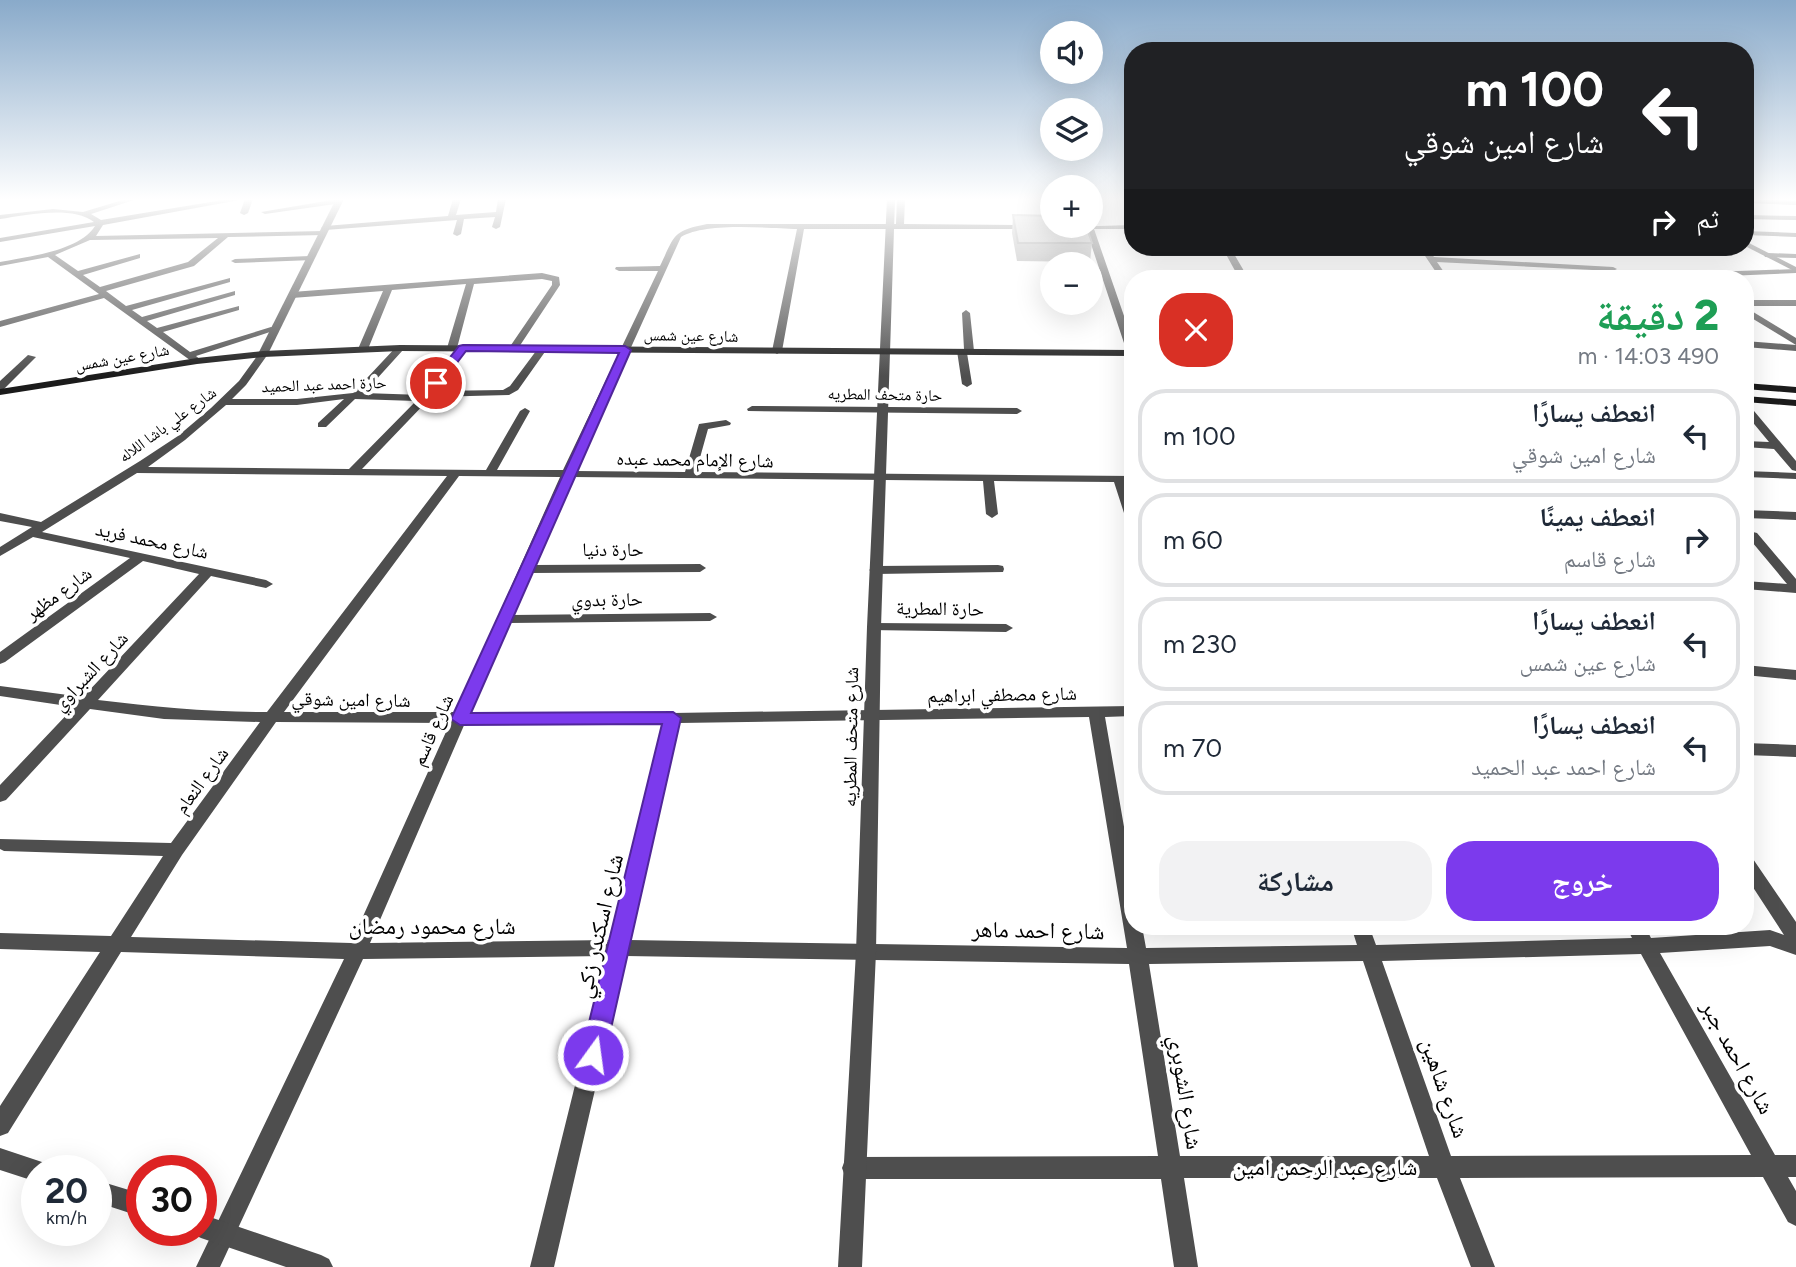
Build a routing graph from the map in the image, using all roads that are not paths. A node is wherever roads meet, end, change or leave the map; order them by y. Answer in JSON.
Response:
{"nodes":[{"id":1,"x":29,"y":258,"type":"edge"},
{"id":2,"x":56,"y":258,"type":"edge"},
{"id":3,"x":133,"y":258,"type":"edge"},
{"id":4,"x":199,"y":258,"type":"edge"},
{"id":5,"x":307,"y":258,"type":"edge"},
{"id":6,"x":310,"y":258,"type":"edge"},
{"id":7,"x":670,"y":258,"type":"edge"},
{"id":8,"x":795,"y":258,"type":"edge"},
{"id":9,"x":892,"y":258,"type":"edge"},
{"id":10,"x":1100,"y":258,"type":"edge"},
{"id":11,"x":1431,"y":258,"type":"edge"},
{"id":12,"x":1433,"y":258,"type":"edge"},
{"id":13,"x":1598,"y":258,"type":"edge"},
{"id":14,"x":1773,"y":258,"type":"edge"},
{"id":15,"x":235,"y":261,"type":"dead end"},
{"id":16,"x":0,"y":264,"type":"edge"},
{"id":17,"x":665,"y":268,"type":"junction"},
{"id":18,"x":619,"y":269,"type":"dead end"},
{"id":19,"x":1613,"y":269,"type":"joint"},
{"id":20,"x":1439,"y":270,"type":"edge"},
{"id":21,"x":1796,"y":271,"type":"edge"},
{"id":22,"x":1754,"y":273,"type":"edge"},
{"id":23,"x":77,"y":274,"type":"junction"},
{"id":24,"x":227,"y":281,"type":"dead end"},
{"id":25,"x":471,"y":281,"type":"junction"},
{"id":26,"x":389,"y":287,"type":"junction"},
{"id":27,"x":103,"y":292,"type":"junction"},
{"id":28,"x":232,"y":293,"type":"dead end"},
{"id":29,"x":292,"y":295,"type":"junction"},
{"id":30,"x":1754,"y":303,"type":"edge"},
{"id":31,"x":1793,"y":305,"type":"edge"},
{"id":32,"x":236,"y":308,"type":"dead end"},
{"id":33,"x":125,"y":309,"type":"junction"},
{"id":34,"x":966,"y":313,"type":"dead end"},
{"id":35,"x":1754,"y":316,"type":"edge"},
{"id":36,"x":141,"y":320,"type":"junction"},
{"id":37,"x":0,"y":324,"type":"edge"},
{"id":38,"x":1124,"y":328,"type":"edge"},
{"id":39,"x":274,"y":329,"type":"junction"},
{"id":40,"x":156,"y":331,"type":"junction"},
{"id":41,"x":1796,"y":342,"type":"edge"},
{"id":42,"x":1754,"y":345,"type":"edge"},
{"id":43,"x":400,"y":348,"type":"junction"},
{"id":44,"x":458,"y":348,"type":"junction"},
{"id":45,"x":514,"y":348,"type":"junction"},
{"id":46,"x":1796,"y":348,"type":"edge"},
{"id":47,"x":363,"y":349,"type":"junction"},
{"id":48,"x":542,"y":349,"type":"junction"},
{"id":49,"x":625,"y":350,"type":"junction"},
{"id":50,"x":777,"y":351,"type":"junction"},
{"id":51,"x":965,"y":351,"type":"junction"},
{"id":52,"x":886,"y":352,"type":"junction"},
{"id":53,"x":1124,"y":352,"type":"edge"},
{"id":54,"x":263,"y":354,"type":"junction"},
{"id":55,"x":31,"y":357,"type":"dead end"},
{"id":56,"x":194,"y":358,"type":"junction"},
{"id":57,"x":967,"y":384,"type":"dead end"},
{"id":58,"x":1754,"y":387,"type":"edge"},
{"id":59,"x":0,"y":390,"type":"edge"},
{"id":60,"x":1796,"y":390,"type":"edge"},
{"id":61,"x":355,"y":396,"type":"junction"},
{"id":62,"x":426,"y":396,"type":"junction"},
{"id":63,"x":1754,"y":400,"type":"edge"},
{"id":64,"x":225,"y":402,"type":"junction"},
{"id":65,"x":1796,"y":403,"type":"edge"},
{"id":66,"x":752,"y":409,"type":"dead end"},
{"id":67,"x":882,"y":410,"type":"junction"},
{"id":68,"x":525,"y":411,"type":"dead end"},
{"id":69,"x":1017,"y":411,"type":"dead end"},
{"id":70,"x":1754,"y":418,"type":"edge"},
{"id":71,"x":726,"y":424,"type":"dead end"},
{"id":72,"x":322,"y":425,"type":"dead end"},
{"id":73,"x":1754,"y":445,"type":"edge"},
{"id":74,"x":1778,"y":446,"type":"junction"},
{"id":75,"x":1796,"y":468,"type":"edge"},
{"id":76,"x":131,"y":471,"type":"junction"},
{"id":77,"x":351,"y":472,"type":"junction"},
{"id":78,"x":456,"y":474,"type":"junction"},
{"id":79,"x":489,"y":474,"type":"junction"},
{"id":80,"x":1754,"y":474,"type":"edge"},
{"id":81,"x":568,"y":475,"type":"junction"},
{"id":82,"x":689,"y":476,"type":"junction"},
{"id":83,"x":1796,"y":476,"type":"edge"},
{"id":84,"x":880,"y":478,"type":"junction"},
{"id":85,"x":988,"y":478,"type":"junction"},
{"id":86,"x":1119,"y":479,"type":"junction"},
{"id":87,"x":1124,"y":479,"type":"edge"},
{"id":88,"x":1124,"y":494,"type":"edge"},
{"id":89,"x":992,"y":514,"type":"dead end"},
{"id":90,"x":1754,"y":514,"type":"edge"},
{"id":91,"x":1796,"y":516,"type":"edge"},
{"id":92,"x":0,"y":517,"type":"edge"},
{"id":93,"x":36,"y":529,"type":"junction"},
{"id":94,"x":1754,"y":537,"type":"edge"},
{"id":95,"x":0,"y":552,"type":"edge"},
{"id":96,"x":139,"y":558,"type":"junction"},
{"id":97,"x":700,"y":568,"type":"dead end"},
{"id":98,"x":527,"y":569,"type":"junction"},
{"id":99,"x":998,"y":569,"type":"dead end"},
{"id":100,"x":876,"y":570,"type":"junction"},
{"id":101,"x":208,"y":572,"type":"junction"},
{"id":102,"x":266,"y":584,"type":"dead end"},
{"id":103,"x":1754,"y":586,"type":"edge"},
{"id":104,"x":1796,"y":588,"type":"edge"},
{"id":105,"x":710,"y":617,"type":"dead end"},
{"id":106,"x":504,"y":619,"type":"junction"},
{"id":107,"x":874,"y":627,"type":"junction"},
{"id":108,"x":1006,"y":628,"type":"dead end"},
{"id":109,"x":0,"y":659,"type":"edge"},
{"id":110,"x":1754,"y":671,"type":"edge"},
{"id":111,"x":1796,"y":675,"type":"edge"},
{"id":112,"x":0,"y":691,"type":"edge"},
{"id":113,"x":86,"y":705,"type":"junction"},
{"id":114,"x":1096,"y":710,"type":"junction"},
{"id":115,"x":1124,"y":711,"type":"edge"},
{"id":116,"x":872,"y":716,"type":"junction"},
{"id":117,"x":271,"y":718,"type":"junction"},
{"id":118,"x":673,"y":718,"type":"junction"},
{"id":119,"x":460,"y":719,"type":"junction"},
{"id":120,"x":1754,"y":749,"type":"edge"},
{"id":121,"x":1796,"y":751,"type":"edge"},
{"id":122,"x":0,"y":796,"type":"edge"},
{"id":123,"x":4,"y":844,"type":"dead end"},
{"id":124,"x":176,"y":850,"type":"junction"},
{"id":125,"x":1754,"y":874,"type":"edge"},
{"id":126,"x":1124,"y":877,"type":"edge"},
{"id":127,"x":1134,"y":935,"type":"edge"},
{"id":128,"x":1363,"y":935,"type":"edge"},
{"id":129,"x":1640,"y":935,"type":"edge"},
{"id":130,"x":1796,"y":937,"type":"edge"},
{"id":131,"x":0,"y":941,"type":"edge"},
{"id":132,"x":113,"y":946,"type":"junction"},
{"id":133,"x":1647,"y":946,"type":"junction"},
{"id":134,"x":1796,"y":947,"type":"edge"},
{"id":135,"x":619,"y":948,"type":"junction"},
{"id":136,"x":357,"y":951,"type":"junction"},
{"id":137,"x":866,"y":952,"type":"junction"},
{"id":138,"x":1370,"y":953,"type":"junction"},
{"id":139,"x":1138,"y":956,"type":"junction"},
{"id":140,"x":0,"y":1125,"type":"edge"},
{"id":141,"x":0,"y":1159,"type":"edge"},
{"id":142,"x":21,"y":1166,"type":"edge"},
{"id":143,"x":1768,"y":1166,"type":"junction"},
{"id":144,"x":1796,"y":1166,"type":"edge"},
{"id":145,"x":1172,"y":1167,"type":"junction"},
{"id":146,"x":1444,"y":1167,"type":"junction"},
{"id":147,"x":853,"y":1168,"type":"junction"},
{"id":148,"x":1796,"y":1214,"type":"edge"},
{"id":149,"x":217,"y":1220,"type":"edge"},
{"id":150,"x":217,"y":1232,"type":"edge"},
{"id":151,"x":210,"y":1246,"type":"edge"},
{"id":152,"x":208,"y":1267,"type":"edge"},
{"id":153,"x":321,"y":1267,"type":"edge"},
{"id":154,"x":542,"y":1267,"type":"edge"},
{"id":155,"x":850,"y":1267,"type":"edge"},
{"id":156,"x":1186,"y":1267,"type":"edge"},
{"id":157,"x":1483,"y":1267,"type":"edge"}],
"edges":[{"from":1,"to":16,"type":"street"},
{"from":2,"to":23,"type":"street"},
{"from":3,"to":23,"type":"street"},
{"from":4,"to":27,"type":"street"},
{"from":5,"to":15,"type":"street"},
{"from":6,"to":29,"type":"street","name":"شارع علي باشا اللاله"},
{"from":7,"to":17,"type":"street","name":"شارع قاسم"},
{"from":8,"to":50,"type":"street"},
{"from":9,"to":52,"type":"street","name":"شارع متحف المطريه"},
{"from":10,"to":38,"type":"street"},
{"from":11,"to":20,"type":"street"},
{"from":12,"to":19,"type":"street"},
{"from":13,"to":19,"type":"street"},
{"from":14,"to":21,"type":"street"},
{"from":17,"to":18,"type":"street"},
{"from":17,"to":49,"type":"street","name":"شارع قاسم"},
{"from":21,"to":22,"type":"street"},
{"from":23,"to":27,"type":"street"},
{"from":24,"to":33,"type":"street"},
{"from":25,"to":26,"type":"street"},
{"from":25,"to":44,"type":"street"},
{"from":25,"to":45,"type":"street"},
{"from":26,"to":29,"type":"street"},
{"from":26,"to":47,"type":"street"},
{"from":27,"to":33,"type":"street"},
{"from":27,"to":37,"type":"street"},
{"from":28,"to":36,"type":"street"},
{"from":29,"to":39,"type":"street","name":"شارع علي باشا اللاله"},
{"from":30,"to":31,"type":"street"},
{"from":32,"to":40,"type":"street"},
{"from":33,"to":36,"type":"street"},
{"from":34,"to":51,"type":"street"},
{"from":35,"to":41,"type":"street"},
{"from":36,"to":40,"type":"street"},
{"from":39,"to":54,"type":"street","name":"شارع علي باشا اللاله"},
{"from":39,"to":56,"type":"street"},
{"from":40,"to":56,"type":"street"},
{"from":42,"to":46,"type":"street"},
{"from":43,"to":44,"type":"main road","name":"شارع عين شمس"},
{"from":43,"to":47,"type":"main road","name":"شارع عين شمس"},
{"from":43,"to":61,"type":"street"},
{"from":44,"to":45,"type":"main road","name":"شارع عين شمس"},
{"from":44,"to":62,"type":"street"},
{"from":45,"to":48,"type":"main road","name":"شارع عين شمس"},
{"from":47,"to":54,"type":"main road","name":"شارع عين شمس"},
{"from":48,"to":49,"type":"main road","name":"شارع عين شمس"},
{"from":48,"to":62,"type":"street","name":"حارة احمد عبد الحميد"},
{"from":49,"to":50,"type":"main road","name":"شارع عين شمس"},
{"from":49,"to":81,"type":"street","name":"شارع قاسم"},
{"from":50,"to":52,"type":"main road","name":"شارع عين شمس"},
{"from":51,"to":52,"type":"main road","name":"شارع عين شمس"},
{"from":51,"to":53,"type":"main road","name":"شارع عين شمس"},
{"from":51,"to":57,"type":"street"},
{"from":52,"to":67,"type":"street","name":"شارع متحف المطريه"},
{"from":54,"to":56,"type":"main road","name":"شارع عين شمس"},
{"from":54,"to":64,"type":"street","name":"شارع علي باشا اللاله"},
{"from":55,"to":59,"type":"street"},
{"from":56,"to":59,"type":"main road","name":"شارع عين شمس"},
{"from":58,"to":60,"type":"main road"},
{"from":61,"to":62,"type":"street","name":"حارة احمد عبد الحميد"},
{"from":61,"to":64,"type":"street","name":"حارة احمد عبد الحميد"},
{"from":61,"to":72,"type":"street"},
{"from":62,"to":77,"type":"street"},
{"from":63,"to":65,"type":"main road"},
{"from":64,"to":76,"type":"street","name":"شارع علي باشا اللاله"},
{"from":66,"to":67,"type":"street","name":"حارة متحف المطريه"},
{"from":67,"to":69,"type":"street","name":"حارة متحف المطريه"},
{"from":67,"to":84,"type":"street","name":"شارع متحف المطريه"},
{"from":68,"to":79,"type":"street"},
{"from":70,"to":74,"type":"street"},
{"from":71,"to":82,"type":"street"},
{"from":73,"to":74,"type":"street"},
{"from":74,"to":75,"type":"street"},
{"from":76,"to":77,"type":"street","name":"شارع الإمام محمد عبده"},
{"from":76,"to":93,"type":"street","name":"شارع علي باشا اللاله"},
{"from":77,"to":78,"type":"street","name":"شارع الإمام محمد عبده"},
{"from":78,"to":79,"type":"street","name":"شارع الإمام محمد عبده"},
{"from":78,"to":117,"type":"street","name":"شارع النعام"},
{"from":79,"to":81,"type":"street","name":"شارع الإمام محمد عبده"},
{"from":80,"to":83,"type":"street"},
{"from":81,"to":82,"type":"street","name":"شارع الإمام محمد عبده"},
{"from":81,"to":98,"type":"street","name":"شارع قاسم"},
{"from":82,"to":84,"type":"street","name":"شارع الإمام محمد عبده"},
{"from":84,"to":85,"type":"street","name":"شارع الإمام محمد عبده"},
{"from":84,"to":100,"type":"street","name":"شارع متحف المطريه"},
{"from":85,"to":86,"type":"street","name":"شارع الإمام محمد عبده"},
{"from":85,"to":89,"type":"street"},
{"from":86,"to":87,"type":"street","name":"شارع الإمام محمد عبده"},
{"from":86,"to":88,"type":"street"},
{"from":90,"to":91,"type":"street"},
{"from":92,"to":93,"type":"street","name":"شارع محمد فريد"},
{"from":93,"to":95,"type":"street","name":"شارع علي باشا اللاله"},
{"from":93,"to":96,"type":"street","name":"شارع محمد فريد"},
{"from":94,"to":104,"type":"street"},
{"from":96,"to":101,"type":"street","name":"شارع محمد فريد"},
{"from":96,"to":109,"type":"street","name":"شارع مظهر"},
{"from":97,"to":98,"type":"street","name":"حارة دنيا"},
{"from":98,"to":106,"type":"street","name":"شارع قاسم"},
{"from":99,"to":100,"type":"street"},
{"from":100,"to":107,"type":"street","name":"شارع متحف المطريه"},
{"from":101,"to":102,"type":"street","name":"شارع محمد فريد"},
{"from":101,"to":113,"type":"street","name":"شارع الشبراوي"},
{"from":103,"to":104,"type":"street"},
{"from":105,"to":106,"type":"street","name":"حارة بدوي"},
{"from":106,"to":119,"type":"street","name":"شارع قاسم"},
{"from":107,"to":108,"type":"street","name":"حارة المطرية"},
{"from":107,"to":116,"type":"street","name":"شارع متحف المطريه"},
{"from":110,"to":111,"type":"street"},
{"from":112,"to":113,"type":"street","name":"شارع امين شوقي"},
{"from":113,"to":117,"type":"street","name":"شارع امين شوقي"},
{"from":113,"to":122,"type":"street","name":"شارع الشبراوي"},
{"from":114,"to":115,"type":"street","name":"شارع مصطفي ابراهيم"},
{"from":114,"to":116,"type":"street","name":"شارع مصطفي ابراهيم"},
{"from":114,"to":126,"type":"street","name":"شارع الشوبري"},
{"from":116,"to":118,"type":"street","name":"شارع امين شوقي"},
{"from":116,"to":137,"type":"street","name":"شارع متحف المطريه"},
{"from":117,"to":119,"type":"street","name":"شارع امين شوقي"},
{"from":117,"to":124,"type":"street","name":"شارع النعام"},
{"from":118,"to":119,"type":"street","name":"شارع امين شوقي"},
{"from":118,"to":135,"type":"street","name":"شارع اسكندر زكي"},
{"from":119,"to":136,"type":"street","name":"شارع قاسم"},
{"from":120,"to":121,"type":"street"},
{"from":123,"to":124,"type":"street"},
{"from":124,"to":132,"type":"street","name":"شارع النعام"},
{"from":125,"to":130,"type":"street"},
{"from":127,"to":139,"type":"street","name":"شارع الشوبري"},
{"from":128,"to":138,"type":"street","name":"شارع شاهين"},
{"from":129,"to":133,"type":"street","name":"شارع احمد جبر"},
{"from":131,"to":132,"type":"street","name":"شارع محمود رمضان"},
{"from":132,"to":136,"type":"street","name":"شارع محمود رمضان"},
{"from":132,"to":140,"type":"street","name":"شارع النعام"},
{"from":133,"to":134,"type":"street","name":"شارع احمد ماهر"},
{"from":133,"to":138,"type":"street","name":"شارع احمد ماهر"},
{"from":133,"to":143,"type":"street","name":"شارع احمد جبر"},
{"from":135,"to":136,"type":"street","name":"شارع محمود رمضان"},
{"from":135,"to":137,"type":"street","name":"شارع محمود رمضان"},
{"from":135,"to":154,"type":"street","name":"شارع اسكندر زكي"},
{"from":136,"to":149,"type":"street","name":"شارع قاسم"},
{"from":137,"to":139,"type":"street","name":"شارع احمد ماهر"},
{"from":137,"to":147,"type":"street","name":"شارع متحف المطريه"},
{"from":138,"to":139,"type":"street","name":"شارع احمد ماهر"},
{"from":138,"to":146,"type":"street","name":"شارع شاهين"},
{"from":139,"to":145,"type":"street","name":"شارع الشوبري"},
{"from":141,"to":142,"type":"street"},
{"from":143,"to":144,"type":"street","name":"شارع عبد الرحمن امين"},
{"from":143,"to":146,"type":"street","name":"شارع عبد الرحمن امين"},
{"from":143,"to":148,"type":"street","name":"شارع احمد جبر"},
{"from":145,"to":146,"type":"street","name":"شارع عبد الرحمن امين"},
{"from":145,"to":147,"type":"street","name":"شارع عبد الرحمن امين"},
{"from":145,"to":156,"type":"street","name":"شارع الشوبري"},
{"from":146,"to":157,"type":"street","name":"شارع شاهين"},
{"from":147,"to":155,"type":"street","name":"شارع متحف المطريه"},
{"from":150,"to":153,"type":"street"},
{"from":151,"to":152,"type":"street","name":"شارع قاسم"}]}
